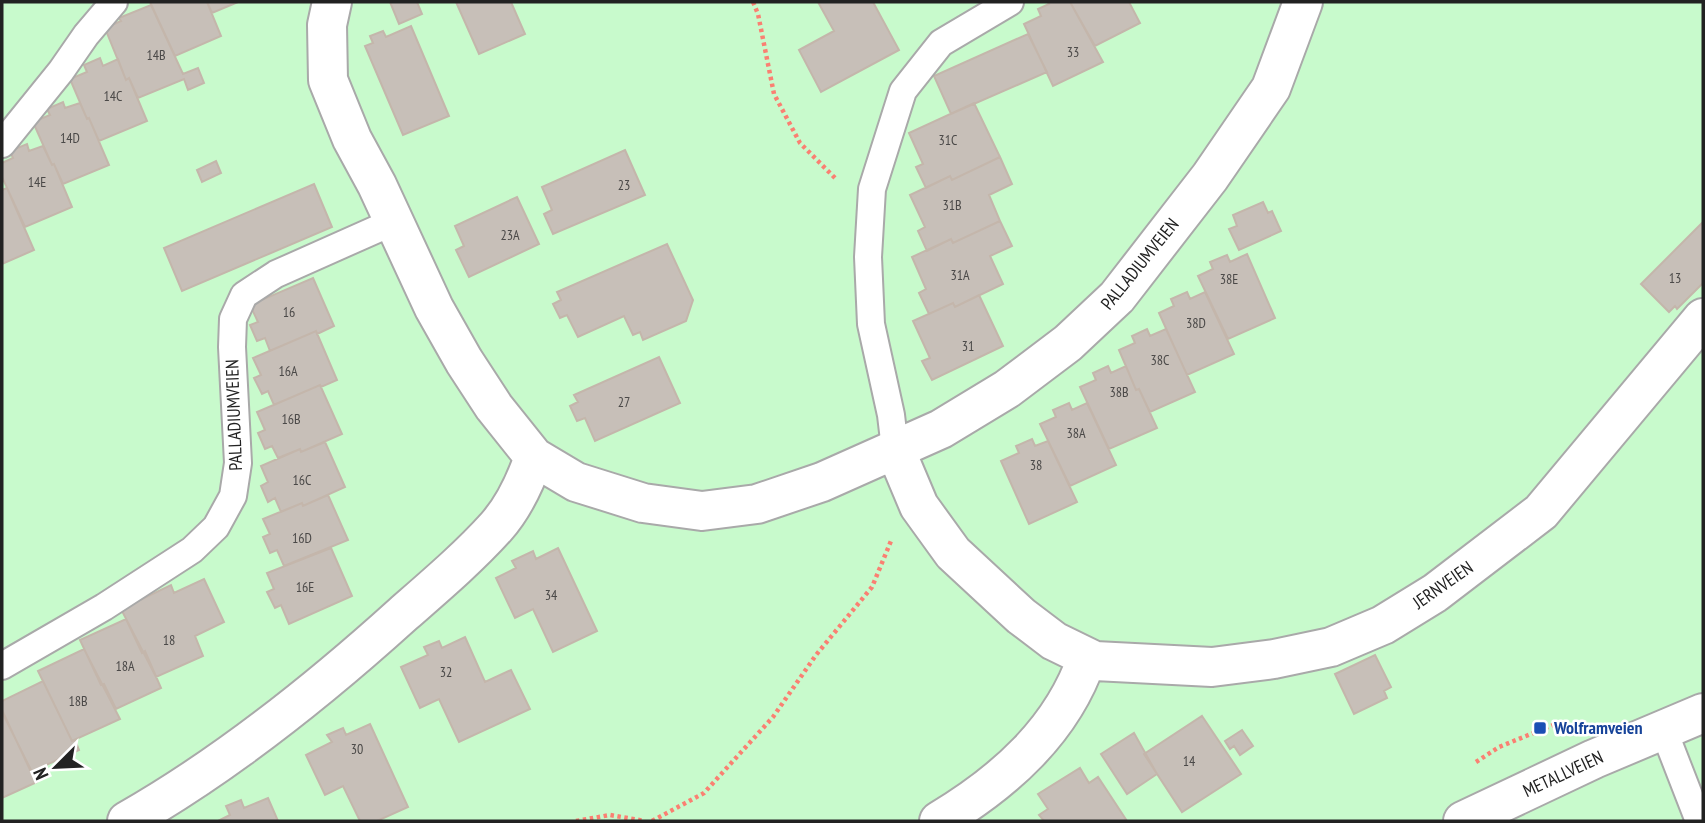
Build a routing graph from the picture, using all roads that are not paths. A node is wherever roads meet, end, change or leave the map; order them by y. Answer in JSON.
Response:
{"nodes":[{"id":1,"x":114,"y":2,"type":"edge"},
{"id":2,"x":332,"y":2,"type":"edge"},
{"id":3,"x":1010,"y":2,"type":"edge"},
{"id":4,"x":1303,"y":2,"type":"edge"},
{"id":5,"x":2,"y":144,"type":"edge"},
{"id":6,"x":393,"y":222,"type":"junction"},
{"id":7,"x":1703,"y":318,"type":"edge"},
{"id":8,"x":895,"y":449,"type":"junction"},
{"id":9,"x":534,"y":457,"type":"junction"},
{"id":10,"x":1087,"y":658,"type":"junction"},
{"id":11,"x":2,"y":666,"type":"edge"},
{"id":12,"x":1703,"y":713,"type":"edge"},
{"id":13,"x":1664,"y":730,"type":"junction"},
{"id":14,"x":127,"y":821,"type":"edge"},
{"id":15,"x":939,"y":821,"type":"edge"},
{"id":16,"x":1463,"y":821,"type":"edge"},
{"id":17,"x":1699,"y":821,"type":"edge"}],
"edges":[{"from":1,"to":5,"type":"lane"},
{"from":2,"to":6,"type":"street","name":"PALLADIUMVEIEN"},
{"from":3,"to":8,"type":"lane"},
{"from":4,"to":8,"type":"street","name":"PALLADIUMVEIEN"},
{"from":6,"to":9,"type":"street","name":"PALLADIUMVEIEN"},
{"from":6,"to":11,"type":"lane","name":"PALLADIUMVEIEN"},
{"from":7,"to":10,"type":"street","name":"JERNVEIEN"},
{"from":8,"to":9,"type":"street","name":"PALLADIUMVEIEN"},
{"from":8,"to":10,"type":"street","name":"JERNVEIEN"},
{"from":9,"to":14,"type":"street"},
{"from":10,"to":15,"type":"street"},
{"from":12,"to":13,"type":"street","name":"METALLVEIEN"},
{"from":13,"to":16,"type":"street","name":"METALLVEIEN"},
{"from":13,"to":17,"type":"lane"}]}
